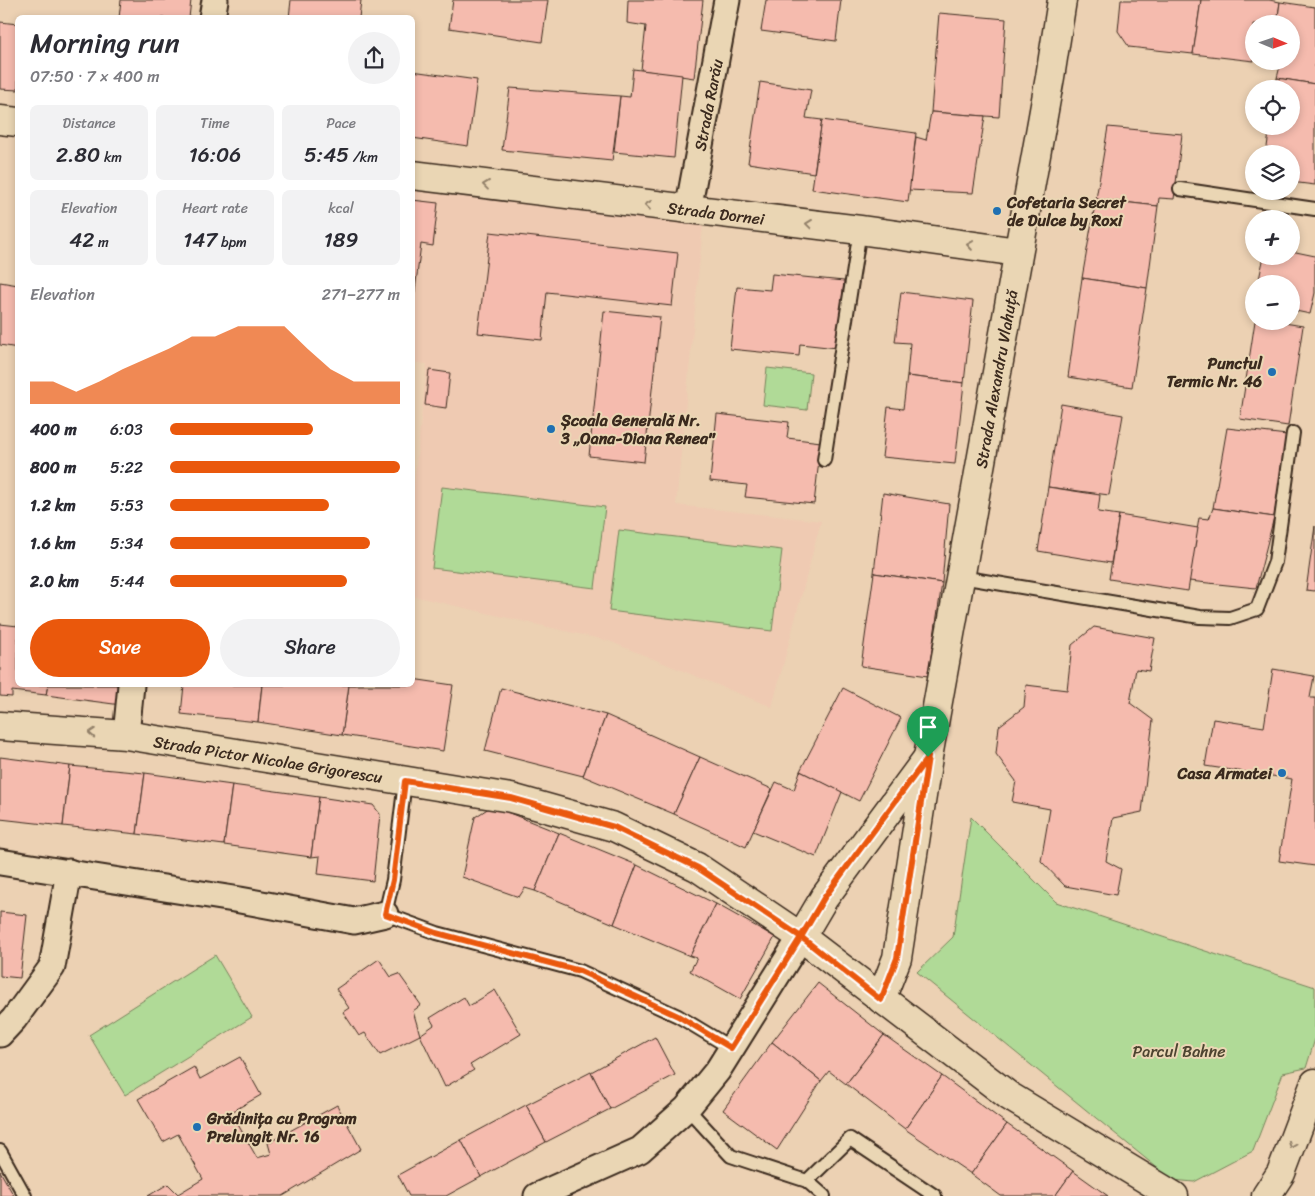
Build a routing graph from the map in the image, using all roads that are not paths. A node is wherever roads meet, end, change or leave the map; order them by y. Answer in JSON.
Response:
{"nodes":[{"id":1,"x":215,"y":0,"type":"edge"},
{"id":2,"x":727,"y":0,"type":"edge"},
{"id":3,"x":1062,"y":0,"type":"edge"},
{"id":4,"x":212,"y":15,"type":"edge"},
{"id":5,"x":0,"y":120,"type":"edge"},
{"id":6,"x":15,"y":122,"type":"edge"},
{"id":7,"x":415,"y":175,"type":"edge"},
{"id":8,"x":1180,"y":189,"type":"dead end"},
{"id":9,"x":1315,"y":209,"type":"edge"},
{"id":10,"x":688,"y":210,"type":"junction"},
{"id":11,"x":860,"y":230,"type":"junction"},
{"id":12,"x":1018,"y":252,"type":"junction"},
{"id":13,"x":1293,"y":433,"type":"dead end"},
{"id":14,"x":824,"y":460,"type":"dead end"},
{"id":15,"x":961,"y":577,"type":"junction"},
{"id":16,"x":131,"y":687,"type":"edge"},
{"id":17,"x":0,"y":726,"type":"edge"},
{"id":18,"x":126,"y":735,"type":"junction"},
{"id":19,"x":928,"y":757,"type":"junction"},
{"id":20,"x":405,"y":781,"type":"junction"},
{"id":21,"x":0,"y":862,"type":"edge"},
{"id":22,"x":70,"y":872,"type":"junction"},
{"id":23,"x":385,"y":914,"type":"junction"},
{"id":24,"x":801,"y":937,"type":"junction"},
{"id":25,"x":881,"y":1000,"type":"junction"},
{"id":26,"x":0,"y":1034,"type":"edge"},
{"id":27,"x":731,"y":1048,"type":"junction"},
{"id":28,"x":1315,"y":1083,"type":"edge"},
{"id":29,"x":687,"y":1108,"type":"junction"},
{"id":30,"x":0,"y":1152,"type":"edge"},
{"id":31,"x":807,"y":1181,"type":"junction"},
{"id":32,"x":25,"y":1196,"type":"edge"},
{"id":33,"x":536,"y":1196,"type":"edge"},
{"id":34,"x":824,"y":1196,"type":"edge"},
{"id":35,"x":935,"y":1196,"type":"edge"},
{"id":36,"x":1174,"y":1196,"type":"edge"},
{"id":37,"x":1266,"y":1196,"type":"edge"}],
"edges":[{"from":1,"to":4,"type":"street"},
{"from":2,"to":10,"type":"street","name":"Strada Rarău"},
{"from":3,"to":12,"type":"street","name":"Strada Alexandru Vlahuță"},
{"from":5,"to":6,"type":"street"},
{"from":10,"to":7,"type":"street","name":"Strada Dornei","one_way":true},
{"from":8,"to":9,"type":"lane"},
{"from":11,"to":10,"type":"street","name":"Strada Dornei","one_way":true},
{"from":12,"to":11,"type":"street","name":"Strada Dornei","one_way":true},
{"from":11,"to":14,"type":"lane"},
{"from":12,"to":15,"type":"street","name":"Strada Alexandru Vlahuță"},
{"from":13,"to":15,"type":"lane"},
{"from":15,"to":19,"type":"street","name":"Strada Alexandru Vlahuță"},
{"from":16,"to":18,"type":"street"},
{"from":18,"to":17,"type":"street","name":"Strada Pictor Nicolae Grigorescu","one_way":true},
{"from":18,"to":20,"type":"street","name":"Strada Pictor Nicolae Grigorescu"},
{"from":19,"to":24,"type":"street","name":"Strada Alexandru Vlahuță"},
{"from":19,"to":25,"type":"street","name":"Strada Alexandru Vlahuță"},
{"from":20,"to":23,"type":"lane"},
{"from":20,"to":24,"type":"street","name":"Strada Pictor Nicolae Grigorescu"},
{"from":21,"to":22,"type":"street"},
{"from":22,"to":23,"type":"street"},
{"from":22,"to":26,"type":"street"},
{"from":23,"to":27,"type":"lane"},
{"from":24,"to":25,"type":"street"},
{"from":24,"to":27,"type":"street"},
{"from":25,"to":36,"type":"street"},
{"from":27,"to":29,"type":"street"},
{"from":28,"to":37,"type":"street","one_way":true},
{"from":29,"to":31,"type":"lane"},
{"from":29,"to":33,"type":"street"},
{"from":30,"to":32,"type":"lane"},
{"from":31,"to":34,"type":"lane"},
{"from":31,"to":35,"type":"lane"}]}
